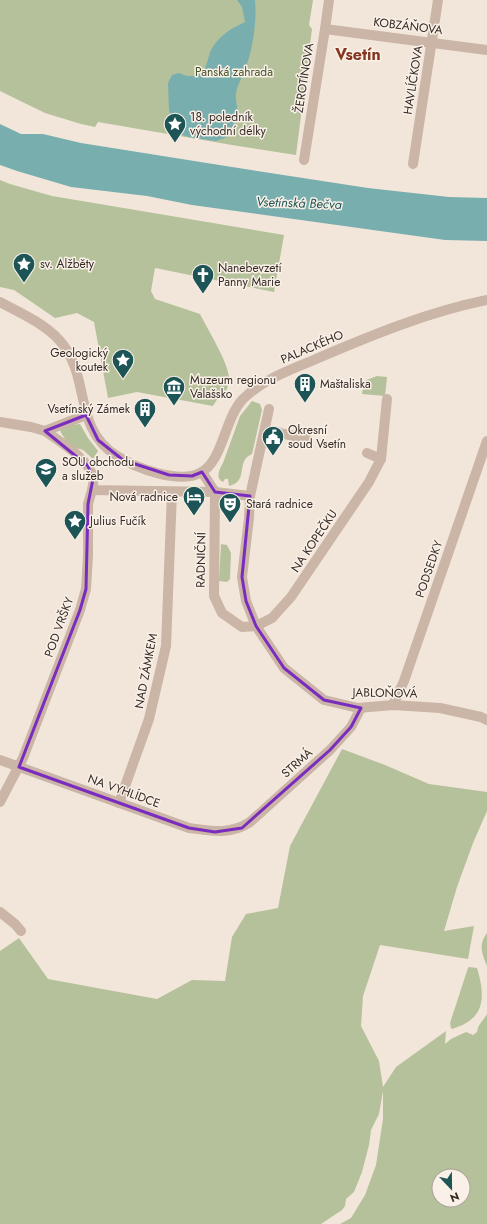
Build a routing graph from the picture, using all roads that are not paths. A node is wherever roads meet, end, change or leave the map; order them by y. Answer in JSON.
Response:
{"nodes":[{"id":1,"x":329,"y":0,"type":"edge"},
{"id":2,"x":438,"y":0,"type":"edge"},
{"id":3,"x":325,"y":29,"type":"junction"},
{"id":4,"x":432,"y":42,"type":"junction"},
{"id":5,"x":487,"y":50,"type":"edge"},
{"id":6,"x":304,"y":160,"type":"dead end"},
{"id":7,"x":414,"y":164,"type":"dead end"},
{"id":8,"x":487,"y":300,"type":"edge"},
{"id":9,"x":0,"y":302,"type":"edge"},
{"id":10,"x":387,"y":399,"type":"dead end"},
{"id":11,"x":269,"y":409,"type":"dead end"},
{"id":12,"x":86,"y":415,"type":"junction"},
{"id":13,"x":0,"y":422,"type":"edge"},
{"id":14,"x":45,"y":431,"type":"junction"},
{"id":15,"x":285,"y":434,"type":"tunnel mouth"},
{"id":16,"x":307,"y":439,"type":"dead end"},
{"id":17,"x":487,"y":441,"type":"edge"},
{"id":18,"x":367,"y":453,"type":"dead end"},
{"id":19,"x":381,"y":459,"type":"junction"},
{"id":20,"x":202,"y":472,"type":"junction"},
{"id":21,"x":92,"y":490,"type":"junction"},
{"id":22,"x":172,"y":492,"type":"junction"},
{"id":23,"x":215,"y":492,"type":"junction"},
{"id":24,"x":250,"y":496,"type":"junction"},
{"id":25,"x":256,"y":626,"type":"junction"},
{"id":26,"x":393,"y":705,"type":"junction"},
{"id":27,"x":361,"y":708,"type":"junction"},
{"id":28,"x":487,"y":720,"type":"edge"},
{"id":29,"x":0,"y":760,"type":"edge"},
{"id":30,"x":19,"y":767,"type":"junction"},
{"id":31,"x":0,"y":802,"type":"edge"},
{"id":32,"x":119,"y":803,"type":"junction"},
{"id":33,"x":242,"y":828,"type":"joint"},
{"id":34,"x":0,"y":912,"type":"edge"},
{"id":35,"x":21,"y":931,"type":"dead end"}],
"edges":[{"from":1,"to":3,"type":"street","name":"ŽEROTÍNOVA"},
{"from":2,"to":4,"type":"street","name":"HAVLÍČKOVA"},
{"from":3,"to":4,"type":"street","name":"KOBZÁŇOVA"},
{"from":3,"to":6,"type":"street","name":"ŽEROTÍNOVA"},
{"from":4,"to":5,"type":"street","name":"KOBZÁŇOVA"},
{"from":4,"to":7,"type":"street","name":"HAVLÍČKOVA"},
{"from":8,"to":20,"type":"street","name":"PALACKÉHO"},
{"from":9,"to":12,"type":"street"},
{"from":10,"to":19,"type":"street","name":"NA KOPEČKU"},
{"from":11,"to":24,"type":"street","name":"JABLOŇOVÁ"},
{"from":12,"to":14,"type":"street"},
{"from":12,"to":20,"type":"street"},
{"from":13,"to":14,"type":"street"},
{"from":14,"to":21,"type":"street","name":"POD VRŠKY"},
{"from":15,"to":16,"type":"street"},
{"from":17,"to":26,"type":"street","name":"PODSEDKY"},
{"from":18,"to":19,"type":"street"},
{"from":19,"to":25,"type":"street","name":"NA KOPEČKU"},
{"from":20,"to":23,"type":"street"},
{"from":21,"to":22,"type":"street"},
{"from":21,"to":30,"type":"street","name":"POD VRŠKY"},
{"from":22,"to":23,"type":"street"},
{"from":22,"to":32,"type":"street","name":"NAD ZÁMKEM"},
{"from":23,"to":24,"type":"street"},
{"from":23,"to":25,"type":"street","name":"RADNIČNÍ"},
{"from":24,"to":25,"type":"street","name":"JABLOŇOVÁ"},
{"from":25,"to":27,"type":"street","name":"JABLOŇOVÁ"},
{"from":26,"to":27,"type":"street","name":"JABLOŇOVÁ"},
{"from":26,"to":28,"type":"street","name":"JABLOŇOVÁ"},
{"from":27,"to":33,"type":"street","name":"STRMÁ"},
{"from":29,"to":30,"type":"street","name":"NA VYHLÍDCE"},
{"from":30,"to":31,"type":"street","name":"POD VRŠKY"},
{"from":30,"to":32,"type":"street","name":"NA VYHLÍDCE"},
{"from":32,"to":33,"type":"street","name":"NA VYHLÍDCE"},
{"from":34,"to":35,"type":"street"}]}
